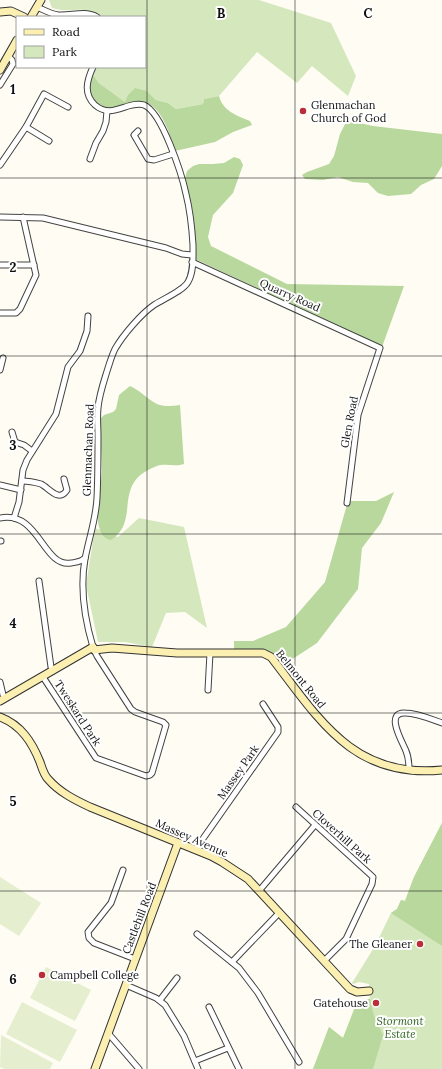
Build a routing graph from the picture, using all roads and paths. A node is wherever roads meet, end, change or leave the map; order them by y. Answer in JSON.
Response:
{"nodes":[{"id":1,"x":41,"y":0,"type":"edge"},
{"id":2,"x":37,"y":7,"type":"junction"},
{"id":3,"x":0,"y":12,"type":"edge"},
{"id":4,"x":22,"y":16,"type":"edge"},
{"id":5,"x":32,"y":16,"type":"edge"},
{"id":6,"x":95,"y":16,"type":"edge"},
{"id":7,"x":16,"y":42,"type":"edge"},
{"id":8,"x":8,"y":56,"type":"junction"},
{"id":9,"x":93,"y":68,"type":"edge"},
{"id":10,"x":0,"y":70,"type":"edge"},
{"id":11,"x":0,"y":86,"type":"edge"},
{"id":12,"x":68,"y":107,"type":"dead end"},
{"id":13,"x":107,"y":111,"type":"junction"},
{"id":14,"x":26,"y":127,"type":"junction"},
{"id":15,"x":138,"y":131,"type":"dead end"},
{"id":16,"x":49,"y":141,"type":"dead end"},
{"id":17,"x":173,"y":154,"type":"junction"},
{"id":18,"x":90,"y":159,"type":"dead end"},
{"id":19,"x":0,"y":165,"type":"edge"},
{"id":20,"x":0,"y":217,"type":"edge"},
{"id":21,"x":23,"y":217,"type":"junction"},
{"id":22,"x":192,"y":255,"type":"junction"},
{"id":23,"x":192,"y":262,"type":"junction"},
{"id":24,"x":0,"y":265,"type":"edge"},
{"id":25,"x":34,"y":265,"type":"junction"},
{"id":26,"x":0,"y":313,"type":"edge"},
{"id":27,"x":88,"y":316,"type":"dead end"},
{"id":28,"x":380,"y":348,"type":"joint"},
{"id":29,"x":4,"y":358,"type":"dead end"},
{"id":30,"x":0,"y":370,"type":"edge"},
{"id":31,"x":12,"y":432,"type":"dead end"},
{"id":32,"x":32,"y":451,"type":"junction"},
{"id":33,"x":64,"y":479,"type":"dead end"},
{"id":34,"x":22,"y":481,"type":"junction"},
{"id":35,"x":0,"y":485,"type":"edge"},
{"id":36,"x":21,"y":490,"type":"junction"},
{"id":37,"x":347,"y":503,"type":"dead end"},
{"id":38,"x":0,"y":518,"type":"edge"},
{"id":39,"x":14,"y":518,"type":"junction"},
{"id":40,"x":85,"y":558,"type":"junction"},
{"id":41,"x":39,"y":581,"type":"dead end"},
{"id":42,"x":94,"y":649,"type":"junction"},
{"id":43,"x":210,"y":653,"type":"junction"},
{"id":44,"x":53,"y":671,"type":"junction"},
{"id":45,"x":43,"y":677,"type":"junction"},
{"id":46,"x":0,"y":682,"type":"edge"},
{"id":47,"x":208,"y":690,"type":"dead end"},
{"id":48,"x":1,"y":701,"type":"edge"},
{"id":49,"x":262,"y":704,"type":"dead end"},
{"id":50,"x":0,"y":717,"type":"edge"},
{"id":51,"x":442,"y":723,"type":"edge"},
{"id":52,"x":409,"y":770,"type":"junction"},
{"id":53,"x":442,"y":770,"type":"edge"},
{"id":54,"x":296,"y":807,"type":"dead end"},
{"id":55,"x":315,"y":825,"type":"junction"},
{"id":56,"x":178,"y":843,"type":"junction"},
{"id":57,"x":195,"y":850,"type":"junction"},
{"id":58,"x":123,"y":870,"type":"dead end"},
{"id":59,"x":259,"y":891,"type":"junction"},
{"id":60,"x":279,"y":913,"type":"junction"},
{"id":61,"x":196,"y":934,"type":"dead end"},
{"id":62,"x":135,"y":959,"type":"junction"},
{"id":63,"x":324,"y":961,"type":"junction"},
{"id":64,"x":232,"y":962,"type":"junction"},
{"id":65,"x":177,"y":978,"type":"dead end"},
{"id":66,"x":126,"y":985,"type":"junction"},
{"id":67,"x":370,"y":992,"type":"dead end"},
{"id":68,"x":160,"y":1000,"type":"junction"},
{"id":69,"x":209,"y":1007,"type":"dead end"},
{"id":70,"x":108,"y":1033,"type":"junction"},
{"id":71,"x":228,"y":1048,"type":"junction"},
{"id":72,"x":195,"y":1061,"type":"junction"},
{"id":73,"x":300,"y":1062,"type":"dead end"},
{"id":74,"x":95,"y":1069,"type":"edge"},
{"id":75,"x":139,"y":1069,"type":"edge"},
{"id":76,"x":198,"y":1069,"type":"edge"},
{"id":77,"x":239,"y":1069,"type":"edge"}],
"edges":[{"from":1,"to":2,"type":"street"},
{"from":2,"to":5,"type":"street"},
{"from":2,"to":6,"type":"street"},
{"from":3,"to":4,"type":"street"},
{"from":7,"to":8,"type":"street"},
{"from":8,"to":10,"type":"street"},
{"from":8,"to":11,"type":"street"},
{"from":9,"to":13,"type":"street"},
{"from":12,"to":14,"type":"street"},
{"from":13,"to":17,"type":"street","name":"Glenmachan Road"},
{"from":13,"to":18,"type":"street"},
{"from":14,"to":16,"type":"street"},
{"from":14,"to":19,"type":"street"},
{"from":15,"to":17,"type":"street"},
{"from":17,"to":22,"type":"street","name":"Glenmachan Road"},
{"from":20,"to":21,"type":"street"},
{"from":21,"to":22,"type":"street"},
{"from":21,"to":25,"type":"street"},
{"from":22,"to":23,"type":"street","name":"Glenmachan Road"},
{"from":23,"to":28,"type":"street","name":"Quarry Road"},
{"from":23,"to":40,"type":"street","name":"Glenmachan Road"},
{"from":24,"to":25,"type":"street"},
{"from":25,"to":26,"type":"street"},
{"from":27,"to":32,"type":"street"},
{"from":28,"to":37,"type":"street","name":"Glen Road"},
{"from":29,"to":30,"type":"street"},
{"from":31,"to":32,"type":"street"},
{"from":32,"to":34,"type":"street"},
{"from":33,"to":34,"type":"street"},
{"from":34,"to":36,"type":"street"},
{"from":35,"to":36,"type":"street"},
{"from":36,"to":39,"type":"street"},
{"from":38,"to":39,"type":"street"},
{"from":39,"to":40,"type":"street"},
{"from":40,"to":42,"type":"street","name":"Glenmachan Road"},
{"from":41,"to":44,"type":"street"},
{"from":42,"to":43,"type":"street","name":"Belmont Road"},
{"from":42,"to":44,"type":"street","name":"Belmont Road"},
{"from":42,"to":45,"type":"street","name":"Tweskard Park"},
{"from":43,"to":47,"type":"street"},
{"from":43,"to":52,"type":"street","name":"Belmont Road"},
{"from":44,"to":45,"type":"street","name":"Belmont Road"},
{"from":45,"to":48,"type":"street","name":"Belmont Road"},
{"from":46,"to":48,"type":"street"},
{"from":49,"to":57,"type":"street","name":"Massey Park"},
{"from":50,"to":56,"type":"street","name":"Massey Avenue"},
{"from":51,"to":52,"type":"street"},
{"from":52,"to":53,"type":"street","name":"Belmont Road"},
{"from":54,"to":55,"type":"street","name":"Cloverhill Park"},
{"from":55,"to":59,"type":"street"},
{"from":55,"to":63,"type":"street","name":"Cloverhill Park"},
{"from":56,"to":57,"type":"street","name":"Massey Avenue"},
{"from":56,"to":62,"type":"street","name":"Castlehill Road"},
{"from":57,"to":59,"type":"street","name":"Massey Avenue"},
{"from":58,"to":62,"type":"street"},
{"from":59,"to":60,"type":"street","name":"Massey Avenue"},
{"from":60,"to":63,"type":"street","name":"Massey Avenue"},
{"from":60,"to":64,"type":"street"},
{"from":61,"to":64,"type":"street"},
{"from":62,"to":66,"type":"street","name":"Castlehill Road"},
{"from":63,"to":67,"type":"street","name":"Massey Avenue"},
{"from":64,"to":73,"type":"street"},
{"from":65,"to":68,"type":"street"},
{"from":66,"to":68,"type":"street"},
{"from":66,"to":70,"type":"street","name":"Castlehill Road"},
{"from":68,"to":72,"type":"street"},
{"from":69,"to":71,"type":"street"},
{"from":70,"to":74,"type":"street","name":"Castlehill Road"},
{"from":70,"to":75,"type":"street"},
{"from":71,"to":72,"type":"street"},
{"from":71,"to":77,"type":"street"},
{"from":72,"to":76,"type":"street"}]}
